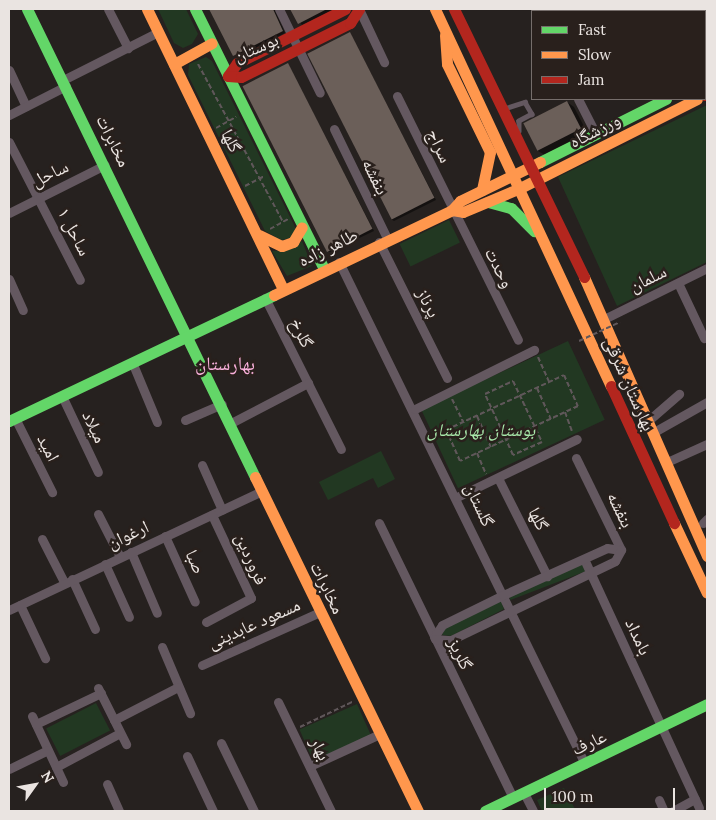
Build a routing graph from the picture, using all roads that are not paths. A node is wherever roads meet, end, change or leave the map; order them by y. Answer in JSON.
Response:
{"nodes":[{"id":1,"x":27,"y":9,"type":"edge"},
{"id":2,"x":108,"y":9,"type":"edge"},
{"id":3,"x":147,"y":9,"type":"edge"},
{"id":4,"x":195,"y":9,"type":"edge"},
{"id":5,"x":279,"y":9,"type":"edge"},
{"id":6,"x":345,"y":9,"type":"edge"},
{"id":7,"x":359,"y":9,"type":"edge"},
{"id":8,"x":435,"y":9,"type":"edge"},
{"id":9,"x":459,"y":10,"type":"edge"},
{"id":10,"x":328,"y":17,"type":"junction"},
{"id":11,"x":444,"y":27,"type":"junction"},
{"id":12,"x":335,"y":30,"type":"junction"},
{"id":13,"x":158,"y":32,"type":"junction"},
{"id":14,"x":292,"y":36,"type":"junction"},
{"id":15,"x":212,"y":43,"type":"junction"},
{"id":16,"x":128,"y":48,"type":"junction"},
{"id":17,"x":298,"y":49,"type":"junction"},
{"id":18,"x":384,"y":62,"type":"dead end"},
{"id":19,"x":174,"y":64,"type":"junction"},
{"id":20,"x":9,"y":70,"type":"edge"},
{"id":21,"x":228,"y":76,"type":"junction"},
{"id":22,"x":64,"y":83,"type":"junction"},
{"id":23,"x":320,"y":93,"type":"dead end"},
{"id":24,"x":397,"y":96,"type":"dead end"},
{"id":25,"x":578,"y":100,"type":"edge"},
{"id":26,"x":661,"y":100,"type":"edge"},
{"id":27,"x":695,"y":100,"type":"edge"},
{"id":28,"x":500,"y":102,"type":"junction"},
{"id":29,"x":26,"y":106,"type":"junction"},
{"id":30,"x":9,"y":115,"type":"edge"},
{"id":31,"x":334,"y":129,"type":"dead end"},
{"id":32,"x":595,"y":133,"type":"junction"},
{"id":33,"x":9,"y":142,"type":"edge"},
{"id":34,"x":547,"y":157,"type":"junction"},
{"id":35,"x":105,"y":165,"type":"junction"},
{"id":36,"x":530,"y":166,"type":"junction"},
{"id":37,"x":514,"y":174,"type":"junction"},
{"id":38,"x":537,"y":180,"type":"junction"},
{"id":39,"x":520,"y":188,"type":"junction"},
{"id":40,"x":482,"y":190,"type":"junction"},
{"id":41,"x":38,"y":198,"type":"junction"},
{"id":42,"x":488,"y":202,"type":"junction"},
{"id":43,"x":452,"y":210,"type":"junction"},
{"id":44,"x":9,"y":213,"type":"edge"},
{"id":45,"x":302,"y":227,"type":"junction"},
{"id":46,"x":261,"y":232,"type":"junction"},
{"id":47,"x":383,"y":240,"type":"junction"},
{"id":48,"x":548,"y":249,"type":"junction"},
{"id":49,"x":339,"y":262,"type":"junction"},
{"id":50,"x":707,"y":268,"type":"edge"},
{"id":51,"x":324,"y":269,"type":"junction"},
{"id":52,"x":9,"y":279,"type":"edge"},
{"id":53,"x":80,"y":280,"type":"dead end"},
{"id":54,"x":678,"y":283,"type":"junction"},
{"id":55,"x":283,"y":289,"type":"junction"},
{"id":56,"x":265,"y":298,"type":"junction"},
{"id":57,"x":23,"y":310,"type":"dead end"},
{"id":58,"x":604,"y":319,"type":"junction"},
{"id":59,"x":187,"y":334,"type":"junction"},
{"id":60,"x":704,"y":338,"type":"dead end"},
{"id":61,"x":518,"y":340,"type":"dead end"},
{"id":62,"x":536,"y":353,"type":"road end"},
{"id":63,"x":132,"y":362,"type":"junction"},
{"id":64,"x":447,"y":378,"type":"dead end"},
{"id":65,"x":308,"y":383,"type":"junction"},
{"id":66,"x":679,"y":394,"type":"dead end"},
{"id":67,"x":62,"y":396,"type":"junction"},
{"id":68,"x":707,"y":402,"type":"edge"},
{"id":69,"x":222,"y":404,"type":"junction"},
{"id":70,"x":415,"y":409,"type":"junction"},
{"id":71,"x":12,"y":420,"type":"edge"},
{"id":72,"x":185,"y":420,"type":"dead end"},
{"id":73,"x":649,"y":420,"type":"junction"},
{"id":74,"x":157,"y":422,"type":"dead end"},
{"id":75,"x":230,"y":422,"type":"junction"},
{"id":76,"x":654,"y":432,"type":"junction"},
{"id":77,"x":576,"y":437,"type":"road end"},
{"id":78,"x":707,"y":444,"type":"edge"},
{"id":79,"x":341,"y":449,"type":"dead end"},
{"id":80,"x":576,"y":458,"type":"dead end"},
{"id":81,"x":667,"y":462,"type":"junction"},
{"id":82,"x":202,"y":464,"type":"dead end"},
{"id":83,"x":98,"y":472,"type":"dead end"},
{"id":84,"x":498,"y":478,"type":"junction"},
{"id":85,"x":262,"y":491,"type":"junction"},
{"id":86,"x":52,"y":492,"type":"dead end"},
{"id":87,"x":682,"y":495,"type":"junction"},
{"id":88,"x":457,"y":497,"type":"junction"},
{"id":89,"x":222,"y":510,"type":"junction"},
{"id":90,"x":98,"y":514,"type":"dead end"},
{"id":91,"x":212,"y":514,"type":"junction"},
{"id":92,"x":379,"y":524,"type":"dead end"},
{"id":93,"x":706,"y":524,"type":"edge"},
{"id":94,"x":166,"y":536,"type":"junction"},
{"id":95,"x":42,"y":539,"type":"dead end"},
{"id":96,"x":621,"y":550,"type":"junction"},
{"id":97,"x":131,"y":552,"type":"junction"},
{"id":98,"x":707,"y":556,"type":"edge"},
{"id":99,"x":120,"y":557,"type":"junction"},
{"id":100,"x":584,"y":559,"type":"junction"},
{"id":101,"x":105,"y":564,"type":"junction"},
{"id":102,"x":590,"y":573,"type":"junction"},
{"id":103,"x":546,"y":576,"type":"junction"},
{"id":104,"x":68,"y":581,"type":"junction"},
{"id":105,"x":707,"y":593,"type":"edge"},
{"id":106,"x":503,"y":595,"type":"junction"},
{"id":107,"x":195,"y":602,"type":"dead end"},
{"id":108,"x":12,"y":607,"type":"edge"},
{"id":109,"x":510,"y":611,"type":"junction"},
{"id":110,"x":320,"y":612,"type":"junction"},
{"id":111,"x":157,"y":613,"type":"dead end"},
{"id":112,"x":129,"y":617,"type":"dead end"},
{"id":113,"x":206,"y":622,"type":"dead end"},
{"id":114,"x":96,"y":629,"type":"dead end"},
{"id":115,"x":434,"y":638,"type":"junction"},
{"id":116,"x":162,"y":647,"type":"dead end"},
{"id":117,"x":45,"y":658,"type":"dead end"},
{"id":118,"x":202,"y":665,"type":"dead end"},
{"id":119,"x":178,"y":687,"type":"junction"},
{"id":120,"x":278,"y":702,"type":"dead end"},
{"id":121,"x":707,"y":704,"type":"edge"},
{"id":122,"x":190,"y":713,"type":"dead end"},
{"id":123,"x":114,"y":720,"type":"junction"},
{"id":124,"x":662,"y":728,"type":"junction"},
{"id":125,"x":120,"y":734,"type":"junction"},
{"id":126,"x":380,"y":734,"type":"junction"},
{"id":127,"x":221,"y":743,"type":"dead end"},
{"id":128,"x":126,"y":744,"type":"dead end"},
{"id":129,"x":48,"y":750,"type":"junction"},
{"id":130,"x":187,"y":756,"type":"dead end"},
{"id":131,"x":585,"y":764,"type":"junction"},
{"id":132,"x":310,"y":766,"type":"junction"},
{"id":133,"x":56,"y":767,"type":"junction"},
{"id":134,"x":9,"y":769,"type":"edge"},
{"id":135,"x":63,"y":782,"type":"dead end"},
{"id":136,"x":107,"y":784,"type":"dead end"},
{"id":137,"x":518,"y":795,"type":"junction"},
{"id":138,"x":659,"y":800,"type":"dead end"},
{"id":139,"x":119,"y":811,"type":"edge"},
{"id":140,"x":214,"y":811,"type":"edge"},
{"id":141,"x":254,"y":811,"type":"edge"},
{"id":142,"x":331,"y":811,"type":"edge"},
{"id":143,"x":418,"y":811,"type":"edge"},
{"id":144,"x":486,"y":811,"type":"edge"},
{"id":145,"x":533,"y":811,"type":"edge"},
{"id":146,"x":664,"y":811,"type":"edge"},
{"id":147,"x":673,"y":811,"type":"edge"}],
"edges":[{"from":1,"to":22,"type":"main road","name":"مخابرات"},
{"from":2,"to":16,"type":"street"},
{"from":3,"to":13,"type":"main road","name":"گلها"},
{"from":4,"to":15,"type":"main road","name":"گلها"},
{"from":5,"to":14,"type":"street"},
{"from":6,"to":10,"type":"main road","name":"بوستان"},
{"from":7,"to":12,"type":"main road","name":"بوستان"},
{"from":7,"to":18,"type":"street"},
{"from":8,"to":11,"type":"main road"},
{"from":9,"to":28,"type":"main road"},
{"from":10,"to":12,"type":"main road"},
{"from":10,"to":14,"type":"main road","name":"بوستان"},
{"from":11,"to":37,"type":"main road"},
{"from":11,"to":40,"type":"main road"},
{"from":12,"to":17,"type":"main road","name":"بوستان"},
{"from":13,"to":16,"type":"street"},
{"from":13,"to":19,"type":"main road","name":"گلها"},
{"from":14,"to":17,"type":"street"},
{"from":14,"to":21,"type":"main road","name":"بوستان"},
{"from":15,"to":19,"type":"main road"},
{"from":15,"to":21,"type":"main road","name":"گلها"},
{"from":16,"to":22,"type":"street"},
{"from":17,"to":21,"type":"main road","name":"بوستان"},
{"from":17,"to":23,"type":"street"},
{"from":19,"to":46,"type":"main road","name":"گلها"},
{"from":20,"to":29,"type":"street"},
{"from":21,"to":45,"type":"main road","name":"گلها"},
{"from":22,"to":29,"type":"street"},
{"from":22,"to":35,"type":"main road","name":"مخابرات"},
{"from":24,"to":43,"type":"street","name":"سراج"},
{"from":25,"to":32,"type":"street"},
{"from":26,"to":32,"type":"main road","name":"ورزشگاه"},
{"from":27,"to":38,"type":"main road","name":"ورزشگاه"},
{"from":28,"to":34,"type":"lane"},
{"from":28,"to":36,"type":"main road"},
{"from":29,"to":30,"type":"street"},
{"from":31,"to":47,"type":"street","name":"بنفشه"},
{"from":32,"to":34,"type":"main road","name":"ورزشگاه"},
{"from":33,"to":41,"type":"street","name":"ساحل ۱"},
{"from":34,"to":36,"type":"main road","name":"ورزشگاه"},
{"from":35,"to":41,"type":"street","name":"ساحل"},
{"from":35,"to":59,"type":"main road","name":"مخابرات"},
{"from":36,"to":37,"type":"main road","name":"ورزشگاه"},
{"from":36,"to":38,"type":"main road"},
{"from":37,"to":39,"type":"main road"},
{"from":37,"to":40,"type":"main road","name":"طاهر زاده"},
{"from":38,"to":39,"type":"main road","name":"ورزشگاه"},
{"from":38,"to":58,"type":"main road","name":"بهارستان شرقی"},
{"from":39,"to":42,"type":"main road","name":"طاهر زاده"},
{"from":39,"to":48,"type":"main road","name":"بهارستان شرقی"},
{"from":40,"to":43,"type":"main road","name":"طاهر زاده"},
{"from":41,"to":44,"type":"street","name":"ساحل"},
{"from":41,"to":53,"type":"street","name":"ساحل ۱"},
{"from":42,"to":43,"type":"main road","name":"طاهر زاده"},
{"from":42,"to":48,"type":"main road"},
{"from":43,"to":47,"type":"main road","name":"طاهر زاده"},
{"from":43,"to":61,"type":"street","name":"وحدت"},
{"from":45,"to":46,"type":"main road"},
{"from":45,"to":51,"type":"main road","name":"گلها"},
{"from":46,"to":55,"type":"main road","name":"گلها"},
{"from":47,"to":49,"type":"main road","name":"طاهر زاده"},
{"from":47,"to":64,"type":"street","name":"پرناز"},
{"from":48,"to":105,"type":"main road","name":"بهارستان شرقی"},
{"from":49,"to":51,"type":"main road","name":"طاهر زاده"},
{"from":49,"to":70,"type":"street","name":"گلستان"},
{"from":50,"to":54,"type":"street","name":"سلمان"},
{"from":51,"to":55,"type":"main road","name":"طاهر زاده"},
{"from":52,"to":57,"type":"street"},
{"from":54,"to":58,"type":"street","name":"سلمان"},
{"from":54,"to":60,"type":"street"},
{"from":55,"to":56,"type":"main road","name":"طاهر زاده"},
{"from":56,"to":59,"type":"main road","name":"طاهر زاده"},
{"from":56,"to":65,"type":"street","name":"گلرخ"},
{"from":58,"to":73,"type":"main road","name":"بهارستان شرقی"},
{"from":59,"to":63,"type":"main road","name":"طاهر زاده"},
{"from":59,"to":69,"type":"main road","name":"مخابرات"},
{"from":62,"to":70,"type":"street"},
{"from":63,"to":67,"type":"main road","name":"طاهر زاده"},
{"from":63,"to":74,"type":"street"},
{"from":65,"to":75,"type":"street"},
{"from":65,"to":79,"type":"street","name":"گلرخ"},
{"from":66,"to":73,"type":"street"},
{"from":67,"to":71,"type":"main road","name":"طاهر زاده"},
{"from":67,"to":83,"type":"street","name":"میلاد"},
{"from":68,"to":76,"type":"street"},
{"from":69,"to":72,"type":"street"},
{"from":69,"to":75,"type":"main road","name":"مخابرات"},
{"from":70,"to":88,"type":"street","name":"گلستان"},
{"from":71,"to":86,"type":"street","name":"امید"},
{"from":73,"to":76,"type":"main road","name":"بهارستان شرقی"},
{"from":75,"to":85,"type":"main road","name":"مخابرات"},
{"from":76,"to":81,"type":"main road","name":"بهارستان شرقی"},
{"from":77,"to":84,"type":"street"},
{"from":78,"to":81,"type":"street"},
{"from":80,"to":96,"type":"street","name":"بنفشه"},
{"from":81,"to":87,"type":"main road","name":"بهارستان شرقی"},
{"from":82,"to":89,"type":"street"},
{"from":84,"to":88,"type":"street"},
{"from":84,"to":103,"type":"street","name":"گلها"},
{"from":85,"to":89,"type":"street","name":"ارغوان"},
{"from":85,"to":110,"type":"main road","name":"مخابرات"},
{"from":87,"to":93,"type":"main road","name":"بهارستان شرقی"},
{"from":87,"to":98,"type":"main road","name":"بهارستان شرقی"},
{"from":88,"to":106,"type":"street","name":"گلستان"},
{"from":89,"to":91,"type":"street","name":"ارغوان"},
{"from":90,"to":99,"type":"street"},
{"from":91,"to":94,"type":"street","name":"ارغوان"},
{"from":91,"to":113,"type":"street","name":"فروردین"},
{"from":92,"to":115,"type":"street","name":"گلریز"},
{"from":94,"to":97,"type":"street","name":"ارغوان"},
{"from":94,"to":107,"type":"street","name":"صبا"},
{"from":95,"to":104,"type":"street"},
{"from":96,"to":100,"type":"street"},
{"from":96,"to":102,"type":"street"},
{"from":97,"to":99,"type":"street","name":"ارغوان"},
{"from":97,"to":111,"type":"street"},
{"from":99,"to":101,"type":"street","name":"ارغوان"},
{"from":100,"to":102,"type":"street","name":"بامداد"},
{"from":100,"to":103,"type":"street"},
{"from":101,"to":104,"type":"street","name":"ارغوان"},
{"from":101,"to":112,"type":"street"},
{"from":102,"to":109,"type":"street"},
{"from":102,"to":124,"type":"street","name":"بامداد"},
{"from":103,"to":106,"type":"street"},
{"from":104,"to":108,"type":"street","name":"ارغوان"},
{"from":104,"to":114,"type":"street"},
{"from":106,"to":109,"type":"street","name":"گلستان"},
{"from":106,"to":115,"type":"street"},
{"from":108,"to":117,"type":"street"},
{"from":109,"to":115,"type":"street"},
{"from":109,"to":131,"type":"street","name":"گلستان"},
{"from":110,"to":118,"type":"street","name":"مسعود عابدینی"},
{"from":110,"to":126,"type":"main road","name":"مخابرات"},
{"from":115,"to":137,"type":"street","name":"گلریز"},
{"from":116,"to":119,"type":"street"},
{"from":119,"to":122,"type":"street"},
{"from":119,"to":123,"type":"street"},
{"from":120,"to":132,"type":"street","name":"بهار"},
{"from":121,"to":124,"type":"main road","name":"عارف"},
{"from":123,"to":125,"type":"street"},
{"from":123,"to":129,"type":"street"},
{"from":124,"to":131,"type":"main road","name":"عارف"},
{"from":124,"to":147,"type":"street","name":"بامداد"},
{"from":125,"to":128,"type":"street"},
{"from":125,"to":133,"type":"street"},
{"from":126,"to":132,"type":"street"},
{"from":126,"to":143,"type":"main road","name":"مخابرات"},
{"from":127,"to":141,"type":"street"},
{"from":129,"to":133,"type":"street"},
{"from":129,"to":134,"type":"street"},
{"from":130,"to":140,"type":"street"},
{"from":131,"to":137,"type":"main road","name":"عارف"},
{"from":132,"to":142,"type":"street","name":"بهار"},
{"from":133,"to":135,"type":"street"},
{"from":136,"to":139,"type":"street"},
{"from":137,"to":144,"type":"main road","name":"عارف"},
{"from":137,"to":145,"type":"street"},
{"from":138,"to":146,"type":"street"}]}
